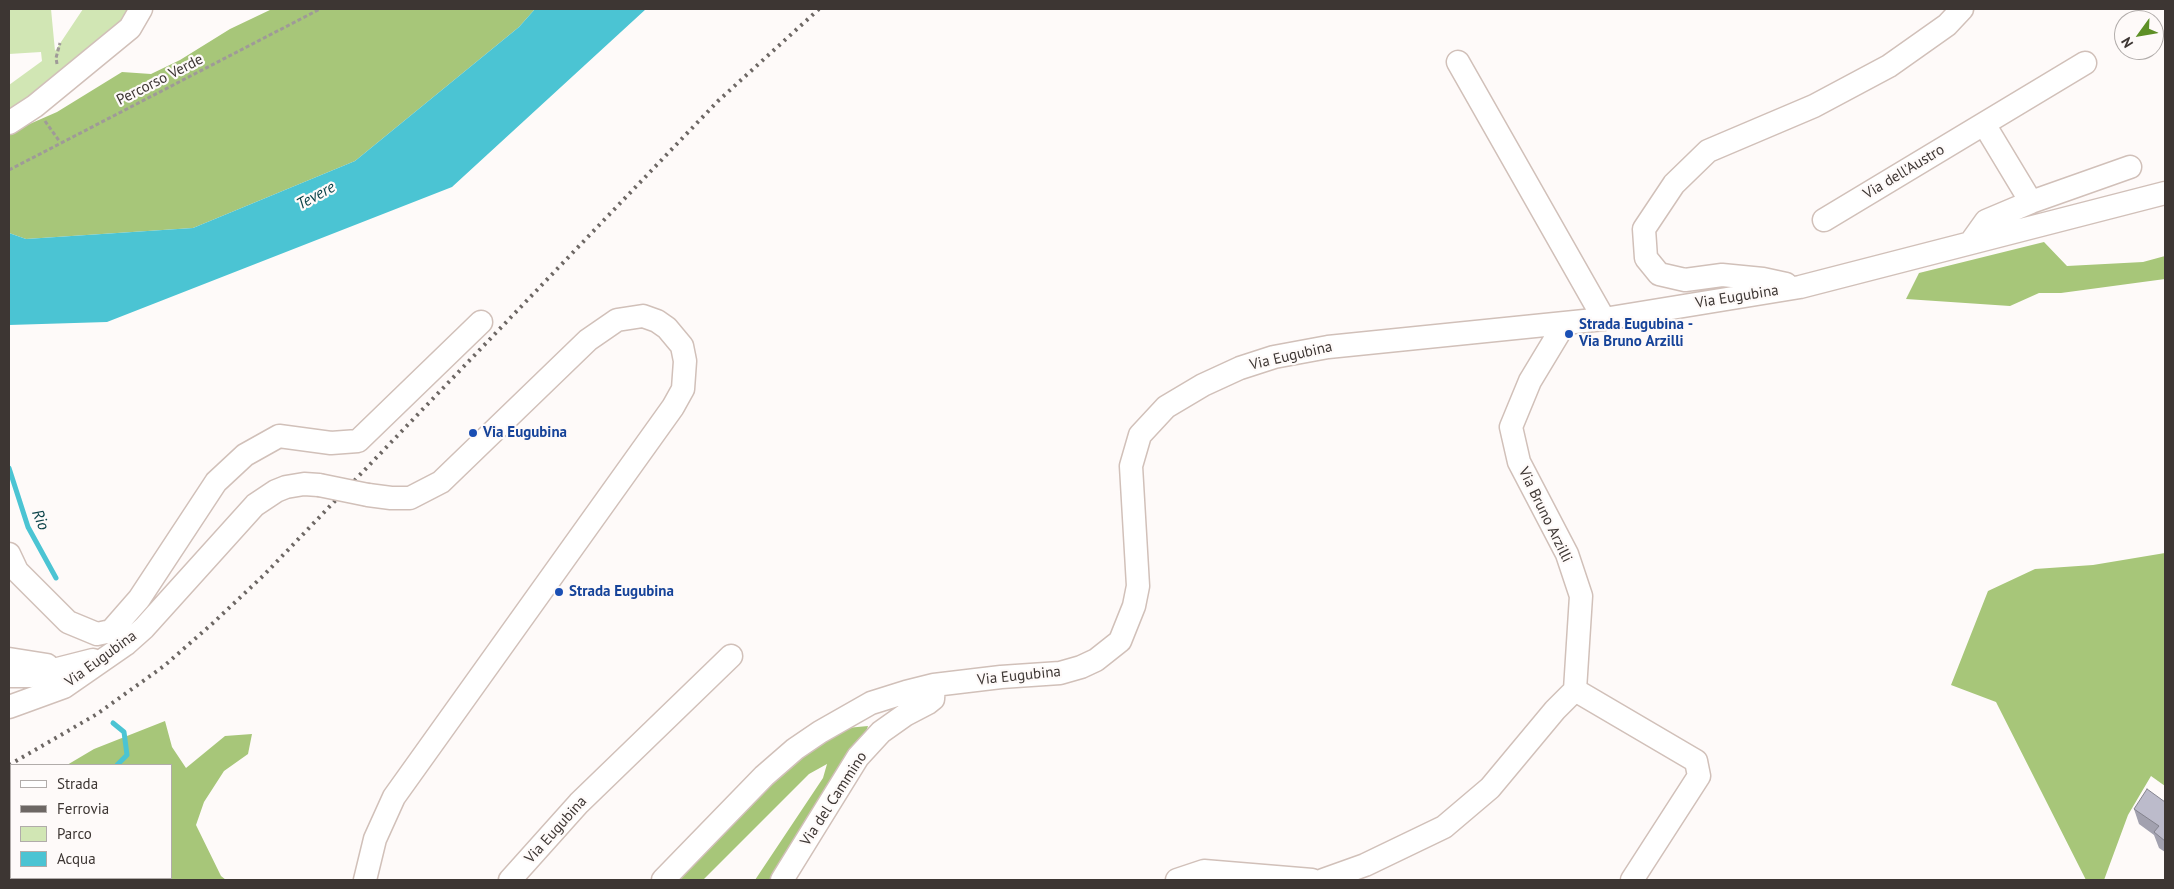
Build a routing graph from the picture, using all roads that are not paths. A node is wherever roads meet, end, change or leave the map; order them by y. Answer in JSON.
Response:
{"nodes":[{"id":1,"x":141,"y":9,"type":"edge"},
{"id":2,"x":1962,"y":9,"type":"edge"},
{"id":3,"x":1458,"y":62,"type":"dead end"},
{"id":4,"x":2085,"y":63,"type":"dead end"},
{"id":5,"x":9,"y":123,"type":"edge"},
{"id":6,"x":1984,"y":124,"type":"junction"},
{"id":7,"x":2130,"y":167,"type":"dead end"},
{"id":8,"x":2165,"y":192,"type":"edge"},
{"id":9,"x":2031,"y":202,"type":"junction"},
{"id":10,"x":1824,"y":220,"type":"dead end"},
{"id":11,"x":1971,"y":242,"type":"junction"},
{"id":12,"x":1800,"y":287,"type":"junction"},
{"id":13,"x":1604,"y":319,"type":"junction"},
{"id":14,"x":481,"y":322,"type":"dead end"},
{"id":15,"x":1565,"y":323,"type":"junction"},
{"id":16,"x":9,"y":554,"type":"edge"},
{"id":17,"x":116,"y":643,"type":"junction"},
{"id":18,"x":731,"y":656,"type":"dead end"},
{"id":19,"x":9,"y":659,"type":"edge"},
{"id":20,"x":65,"y":668,"type":"junction"},
{"id":21,"x":9,"y":676,"type":"edge"},
{"id":22,"x":934,"y":685,"type":"junction"},
{"id":23,"x":1575,"y":690,"type":"junction"},
{"id":24,"x":9,"y":707,"type":"edge"},
{"id":25,"x":365,"y":880,"type":"edge"},
{"id":26,"x":510,"y":880,"type":"edge"},
{"id":27,"x":662,"y":880,"type":"edge"},
{"id":28,"x":782,"y":880,"type":"edge"},
{"id":29,"x":1177,"y":880,"type":"edge"},
{"id":30,"x":1312,"y":880,"type":"edge"},
{"id":31,"x":1324,"y":880,"type":"edge"},
{"id":32,"x":1632,"y":880,"type":"edge"}],
"edges":[{"from":1,"to":5,"type":"street"},
{"from":2,"to":12,"type":"street"},
{"from":3,"to":13,"type":"street"},
{"from":4,"to":6,"type":"street","name":"Via dell'Austro"},
{"from":6,"to":9,"type":"street"},
{"from":6,"to":10,"type":"street","name":"Via dell'Austro"},
{"from":7,"to":9,"type":"street"},
{"from":8,"to":11,"type":"street","name":"Via Eugubina"},
{"from":9,"to":11,"type":"street"},
{"from":11,"to":12,"type":"street","name":"Via Eugubina"},
{"from":12,"to":13,"type":"street","name":"Via Eugubina"},
{"from":13,"to":15,"type":"street","name":"Via Eugubina"},
{"from":14,"to":17,"type":"street"},
{"from":15,"to":22,"type":"street","name":"Via Eugubina"},
{"from":15,"to":23,"type":"street","name":"Via Bruno Arzilli"},
{"from":16,"to":17,"type":"street"},
{"from":17,"to":20,"type":"street"},
{"from":17,"to":24,"type":"street","name":"Via Eugubina"},
{"from":17,"to":25,"type":"street","name":"Via Eugubina","bridge":true},
{"from":18,"to":26,"type":"street","name":"Via Eugubina"},
{"from":19,"to":20,"type":"street"},
{"from":20,"to":21,"type":"street"},
{"from":22,"to":27,"type":"street","name":"Via Eugubina"},
{"from":22,"to":28,"type":"street","name":"Via del Cammino"},
{"from":23,"to":31,"type":"street"},
{"from":23,"to":32,"type":"street"},
{"from":29,"to":30,"type":"street"}]}
